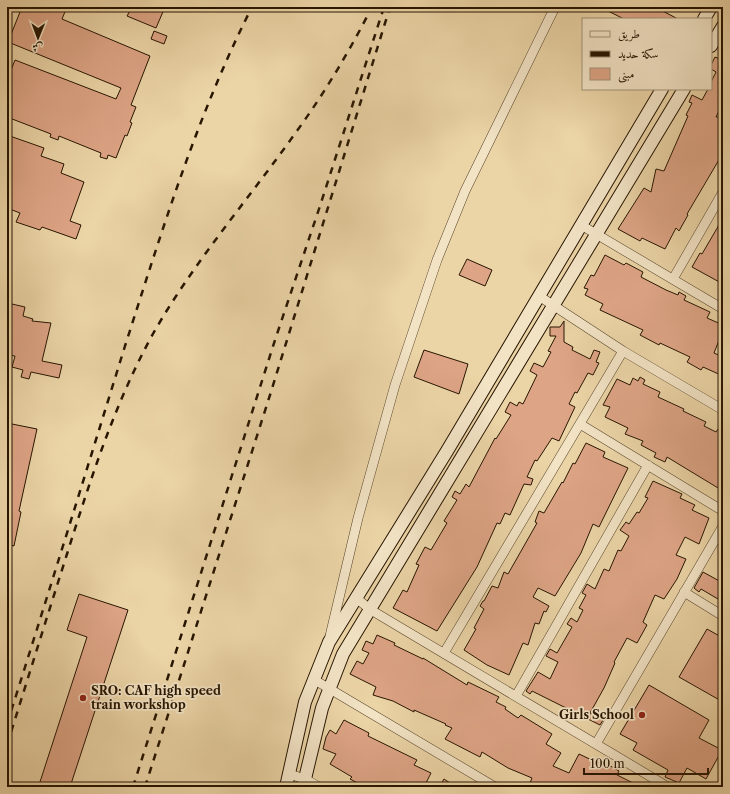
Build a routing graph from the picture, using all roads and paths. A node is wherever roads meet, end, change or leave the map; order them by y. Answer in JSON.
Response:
{"nodes":[{"id":1,"x":555,"y":7,"type":"edge"},
{"id":2,"x":711,"y":7,"type":"edge"},
{"id":3,"x":705,"y":18,"type":"edge"},
{"id":4,"x":723,"y":26,"type":"edge"},
{"id":5,"x":712,"y":44,"type":"edge"},
{"id":6,"x":661,"y":90,"type":"edge"},
{"id":7,"x":683,"y":90,"type":"edge"},
{"id":8,"x":723,"y":192,"type":"edge"},
{"id":9,"x":581,"y":225,"type":"junction"},
{"id":10,"x":596,"y":234,"type":"junction"},
{"id":11,"x":673,"y":279,"type":"junction"},
{"id":12,"x":539,"y":296,"type":"junction"},
{"id":13,"x":553,"y":306,"type":"junction"},
{"id":14,"x":723,"y":309,"type":"edge"},
{"id":15,"x":623,"y":351,"type":"junction"},
{"id":16,"x":723,"y":410,"type":"edge"},
{"id":17,"x":580,"y":424,"type":"junction"},
{"id":18,"x":648,"y":465,"type":"junction"},
{"id":19,"x":723,"y":511,"type":"edge"},
{"id":20,"x":723,"y":526,"type":"edge"},
{"id":21,"x":684,"y":592,"type":"junction"},
{"id":22,"x":356,"y":598,"type":"junction"},
{"id":23,"x":371,"y":610,"type":"junction"},
{"id":24,"x":723,"y":616,"type":"edge"},
{"id":25,"x":329,"y":642,"type":"junction"},
{"id":26,"x":444,"y":653,"type":"junction"},
{"id":27,"x":313,"y":679,"type":"junction"},
{"id":28,"x":329,"y":689,"type":"junction"},
{"id":29,"x":516,"y":696,"type":"junction"},
{"id":30,"x":596,"y":744,"type":"junction"},
{"id":31,"x":289,"y":774,"type":"junction"},
{"id":32,"x":304,"y":783,"type":"edge"},
{"id":33,"x":286,"y":787,"type":"edge"},
{"id":34,"x":319,"y":787,"type":"edge"},
{"id":35,"x":495,"y":787,"type":"edge"},
{"id":36,"x":668,"y":787,"type":"edge"}],
"edges":[{"from":1,"to":25,"type":"street"},
{"from":2,"to":3,"type":"street"},
{"from":4,"to":5,"type":"street"},
{"from":6,"to":9,"type":"street"},
{"from":7,"to":10,"type":"street"},
{"from":8,"to":11,"type":"street"},
{"from":9,"to":10,"type":"street"},
{"from":9,"to":12,"type":"street"},
{"from":10,"to":11,"type":"street"},
{"from":10,"to":13,"type":"street"},
{"from":11,"to":14,"type":"street"},
{"from":12,"to":13,"type":"street"},
{"from":12,"to":22,"type":"street"},
{"from":13,"to":15,"type":"street"},
{"from":13,"to":23,"type":"street"},
{"from":15,"to":16,"type":"street"},
{"from":15,"to":17,"type":"street"},
{"from":17,"to":18,"type":"street"},
{"from":17,"to":26,"type":"street"},
{"from":18,"to":19,"type":"street"},
{"from":18,"to":29,"type":"street"},
{"from":20,"to":21,"type":"street"},
{"from":21,"to":24,"type":"street"},
{"from":21,"to":30,"type":"street"},
{"from":22,"to":23,"type":"street"},
{"from":22,"to":25,"type":"street"},
{"from":23,"to":26,"type":"street"},
{"from":23,"to":28,"type":"street"},
{"from":25,"to":27,"type":"street"},
{"from":26,"to":29,"type":"street"},
{"from":27,"to":28,"type":"street"},
{"from":27,"to":31,"type":"street"},
{"from":28,"to":32,"type":"street"},
{"from":28,"to":35,"type":"street"},
{"from":29,"to":30,"type":"street"},
{"from":30,"to":36,"type":"street"},
{"from":31,"to":32,"type":"street"},
{"from":31,"to":33,"type":"street"},
{"from":32,"to":34,"type":"street"}]}
